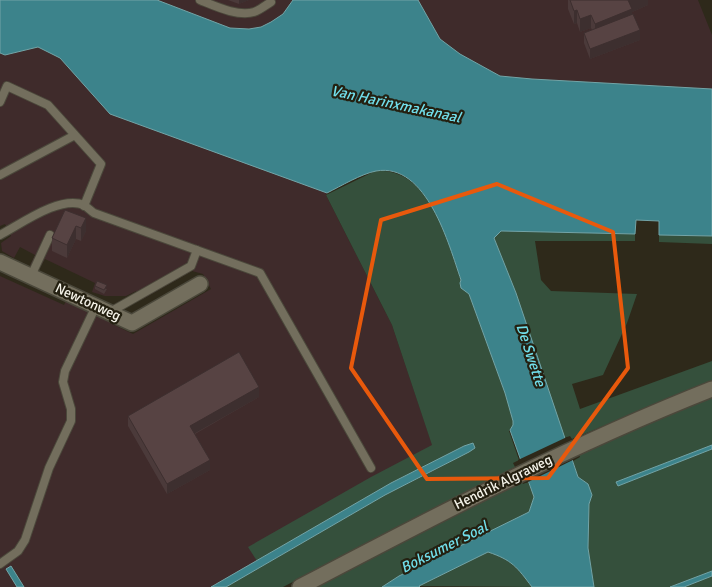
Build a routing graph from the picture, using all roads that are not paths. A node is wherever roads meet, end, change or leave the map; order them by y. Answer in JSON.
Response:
{"nodes":[{"id":1,"x":200,"y":0,"type":"edge"},
{"id":2,"x":272,"y":2,"type":"dead end"},
{"id":3,"x":0,"y":102,"type":"edge"},
{"id":4,"x":75,"y":134,"type":"junction"},
{"id":5,"x":0,"y":175,"type":"edge"},
{"id":6,"x":84,"y":206,"type":"junction"},
{"id":7,"x":0,"y":235,"type":"edge"},
{"id":8,"x":50,"y":235,"type":"dead end"},
{"id":9,"x":197,"y":250,"type":"junction"},
{"id":10,"x":0,"y":262,"type":"edge"},
{"id":11,"x":31,"y":276,"type":"junction"},
{"id":12,"x":200,"y":284,"type":"dead end"},
{"id":13,"x":103,"y":309,"type":"junction"},
{"id":14,"x":712,"y":389,"type":"edge"},
{"id":15,"x":371,"y":468,"type":"dead end"},
{"id":16,"x":0,"y":564,"type":"edge"},
{"id":17,"x":300,"y":587,"type":"edge"}],
"edges":[{"from":1,"to":2,"type":"lane"},
{"from":3,"to":4,"type":"lane"},
{"from":4,"to":5,"type":"lane"},
{"from":4,"to":6,"type":"lane"},
{"from":6,"to":7,"type":"lane"},
{"from":6,"to":9,"type":"lane"},
{"from":8,"to":11,"type":"lane"},
{"from":9,"to":13,"type":"lane"},
{"from":9,"to":15,"type":"lane"},
{"from":10,"to":11,"type":"street","name":"Newtonweg"},
{"from":11,"to":13,"type":"street","name":"Newtonweg"},
{"from":12,"to":13,"type":"street","name":"Newtonweg"},
{"from":13,"to":16,"type":"lane"},
{"from":14,"to":17,"type":"street","name":"Hendrik Algraweg"}]}
